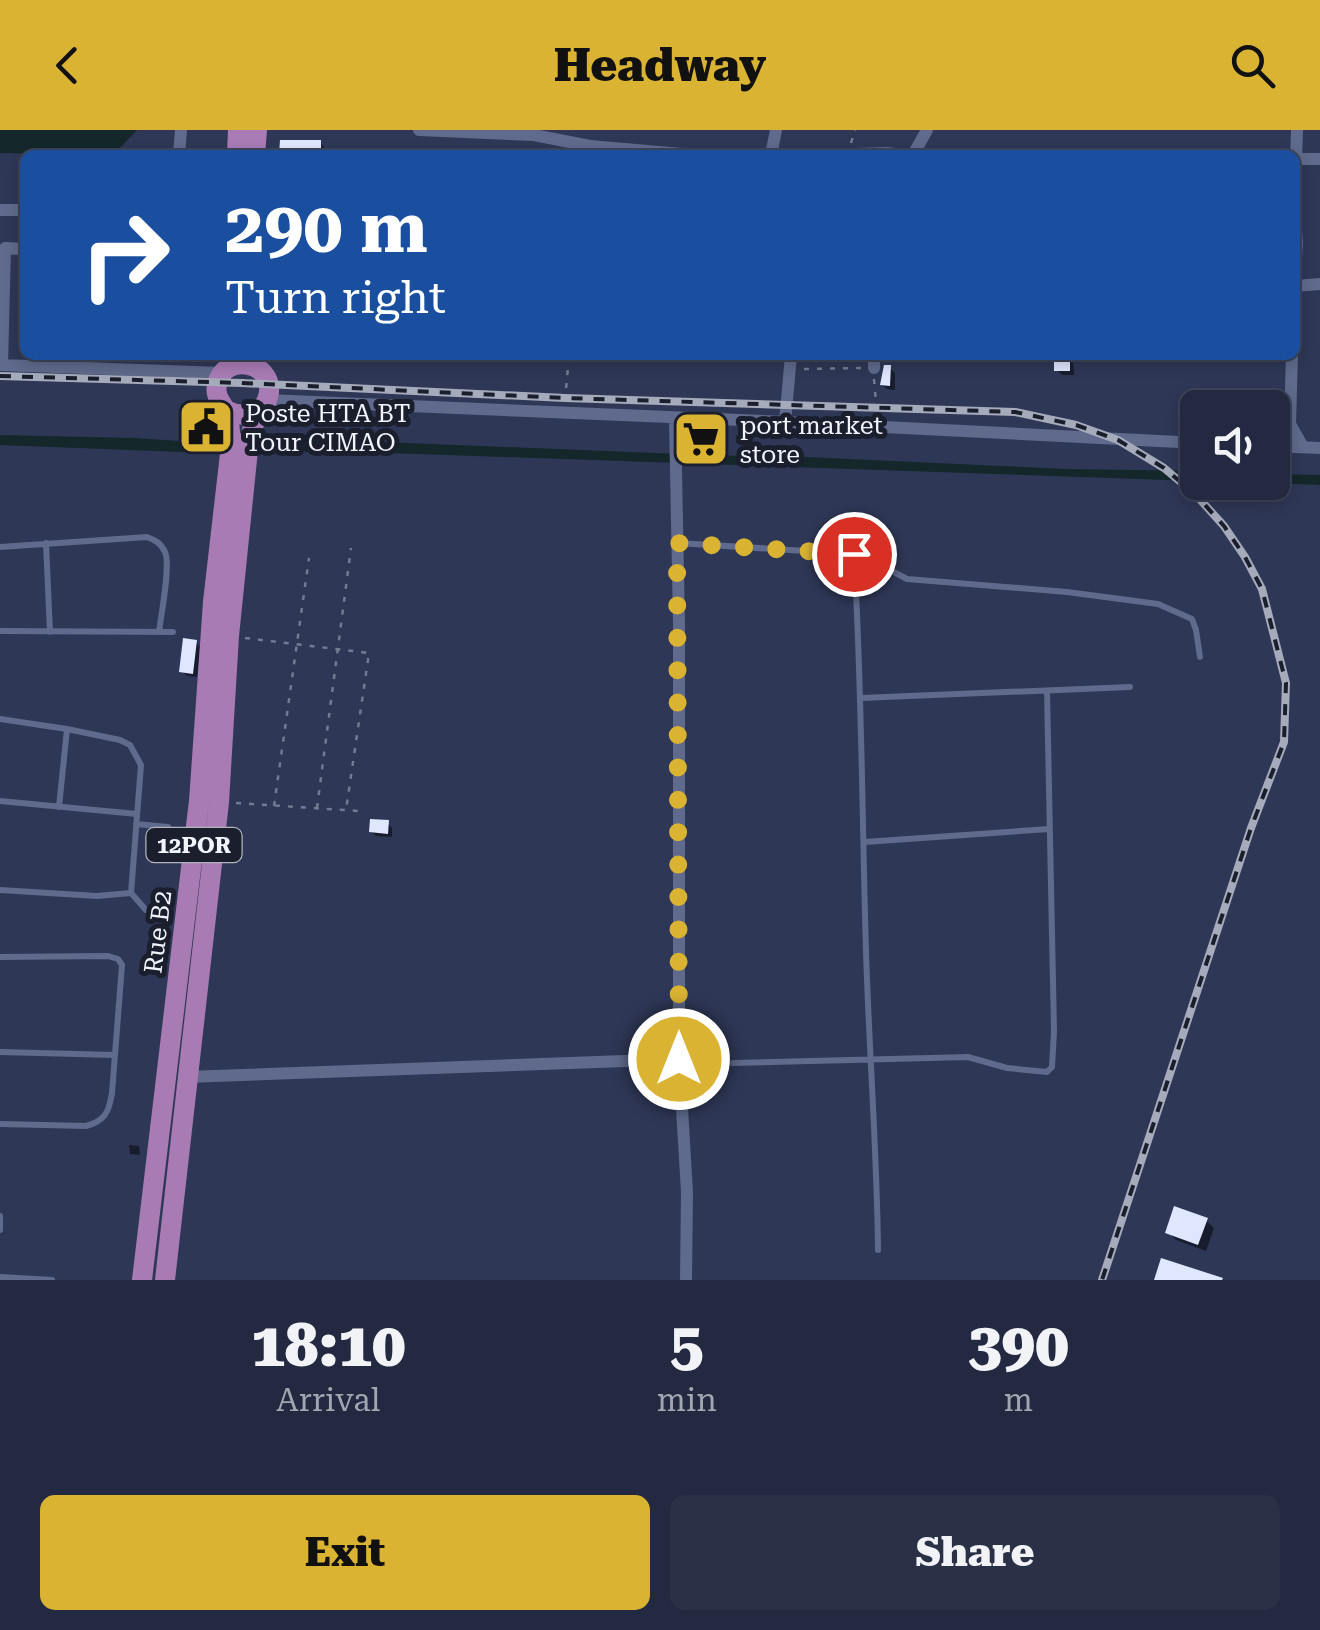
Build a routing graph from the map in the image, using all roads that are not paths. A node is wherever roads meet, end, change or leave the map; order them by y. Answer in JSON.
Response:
{"nodes":[{"id":1,"x":419,"y":130,"type":"edge"},
{"id":2,"x":636,"y":150,"type":"edge"},
{"id":3,"x":20,"y":248,"type":"edge"},
{"id":4,"x":253,"y":360,"type":"edge"},
{"id":5,"x":1292,"y":360,"type":"edge"},
{"id":6,"x":791,"y":362,"type":"edge"},
{"id":7,"x":1,"y":365,"type":"edge"},
{"id":8,"x":226,"y":366,"type":"edge"},
{"id":9,"x":262,"y":406,"type":"junction"},
{"id":10,"x":226,"y":410,"type":"junction"},
{"id":11,"x":675,"y":419,"type":"junction"},
{"id":12,"x":785,"y":422,"type":"junction"},
{"id":13,"x":1180,"y":442,"type":"edge"},
{"id":14,"x":1290,"y":447,"type":"edge"},
{"id":15,"x":1303,"y":447,"type":"junction"},
{"id":16,"x":1320,"y":448,"type":"edge"},
{"id":17,"x":46,"y":543,"type":"junction"},
{"id":18,"x":677,"y":543,"type":"junction"},
{"id":19,"x":0,"y":548,"type":"edge"},
{"id":20,"x":855,"y":563,"type":"junction"},
{"id":21,"x":0,"y":632,"type":"edge"},
{"id":22,"x":50,"y":632,"type":"junction"},
{"id":23,"x":159,"y":632,"type":"junction"},
{"id":24,"x":173,"y":632,"type":"dead end"},
{"id":25,"x":1200,"y":657,"type":"dead end"},
{"id":26,"x":1130,"y":688,"type":"dead end"},
{"id":27,"x":1046,"y":691,"type":"junction"},
{"id":28,"x":860,"y":698,"type":"junction"},
{"id":29,"x":0,"y":719,"type":"edge"},
{"id":30,"x":67,"y":729,"type":"junction"},
{"id":31,"x":0,"y":802,"type":"edge"},
{"id":32,"x":59,"y":807,"type":"junction"},
{"id":33,"x":137,"y":814,"type":"junction"},
{"id":34,"x":136,"y":824,"type":"junction"},
{"id":35,"x":168,"y":827,"type":"dead end"},
{"id":36,"x":1049,"y":828,"type":"junction"},
{"id":37,"x":865,"y":842,"type":"junction"},
{"id":38,"x":0,"y":890,"type":"edge"},
{"id":39,"x":132,"y":893,"type":"junction"},
{"id":40,"x":146,"y":910,"type":"dead end"},
{"id":41,"x":0,"y":956,"type":"edge"},
{"id":42,"x":0,"y":1052,"type":"edge"},
{"id":43,"x":114,"y":1055,"type":"junction"},
{"id":44,"x":679,"y":1059,"type":"junction"},
{"id":45,"x":872,"y":1060,"type":"junction"},
{"id":46,"x":733,"y":1064,"type":"dead end"},
{"id":47,"x":187,"y":1077,"type":"junction"},
{"id":48,"x":0,"y":1124,"type":"edge"},
{"id":49,"x":0,"y":1216,"type":"edge"},
{"id":50,"x":0,"y":1230,"type":"edge"},
{"id":51,"x":878,"y":1250,"type":"dead end"},
{"id":52,"x":0,"y":1277,"type":"edge"},
{"id":53,"x":52,"y":1280,"type":"edge"},
{"id":54,"x":142,"y":1280,"type":"edge"},
{"id":55,"x":165,"y":1280,"type":"edge"},
{"id":56,"x":686,"y":1280,"type":"edge"}],
"edges":[{"from":1,"to":2,"type":"street"},
{"from":3,"to":7,"type":"street"},
{"from":4,"to":8,"type":"main road"},
{"from":4,"to":9,"type":"main road"},
{"from":5,"to":15,"type":"street"},
{"from":6,"to":12,"type":"street"},
{"from":7,"to":8,"type":"street"},
{"from":8,"to":10,"type":"main road"},
{"from":9,"to":10,"type":"main road"},
{"from":9,"to":11,"type":"street"},
{"from":9,"to":47,"type":"main road","name":"Rue B2","number":"12POR"},
{"from":10,"to":54,"type":"main road","name":"Rue B2","number":"12POR"},
{"from":11,"to":12,"type":"street"},
{"from":11,"to":18,"type":"street"},
{"from":12,"to":13,"type":"street"},
{"from":14,"to":15,"type":"street"},
{"from":15,"to":16,"type":"street"},
{"from":17,"to":19,"type":"lane"},
{"from":17,"to":22,"type":"lane"},
{"from":17,"to":23,"type":"lane"},
{"from":18,"to":20,"type":"lane"},
{"from":18,"to":44,"type":"street"},
{"from":20,"to":25,"type":"lane"},
{"from":20,"to":28,"type":"lane"},
{"from":21,"to":22,"type":"lane"},
{"from":22,"to":23,"type":"lane"},
{"from":23,"to":24,"type":"lane"},
{"from":26,"to":27,"type":"lane"},
{"from":27,"to":28,"type":"lane"},
{"from":27,"to":36,"type":"lane"},
{"from":28,"to":37,"type":"lane"},
{"from":29,"to":30,"type":"lane"},
{"from":30,"to":32,"type":"lane"},
{"from":30,"to":33,"type":"lane"},
{"from":31,"to":32,"type":"lane"},
{"from":32,"to":33,"type":"lane"},
{"from":33,"to":34,"type":"lane"},
{"from":34,"to":35,"type":"lane"},
{"from":34,"to":39,"type":"lane"},
{"from":36,"to":37,"type":"lane"},
{"from":36,"to":45,"type":"lane"},
{"from":37,"to":45,"type":"lane"},
{"from":38,"to":39,"type":"lane"},
{"from":39,"to":40,"type":"lane"},
{"from":41,"to":43,"type":"lane"},
{"from":42,"to":43,"type":"lane"},
{"from":43,"to":48,"type":"lane"},
{"from":44,"to":47,"type":"street"},
{"from":44,"to":56,"type":"street"},
{"from":45,"to":46,"type":"lane"},
{"from":45,"to":51,"type":"lane"},
{"from":47,"to":55,"type":"main road","name":"Rue B2","number":"12POR"},
{"from":49,"to":50,"type":"lane"},
{"from":52,"to":53,"type":"lane"}]}
